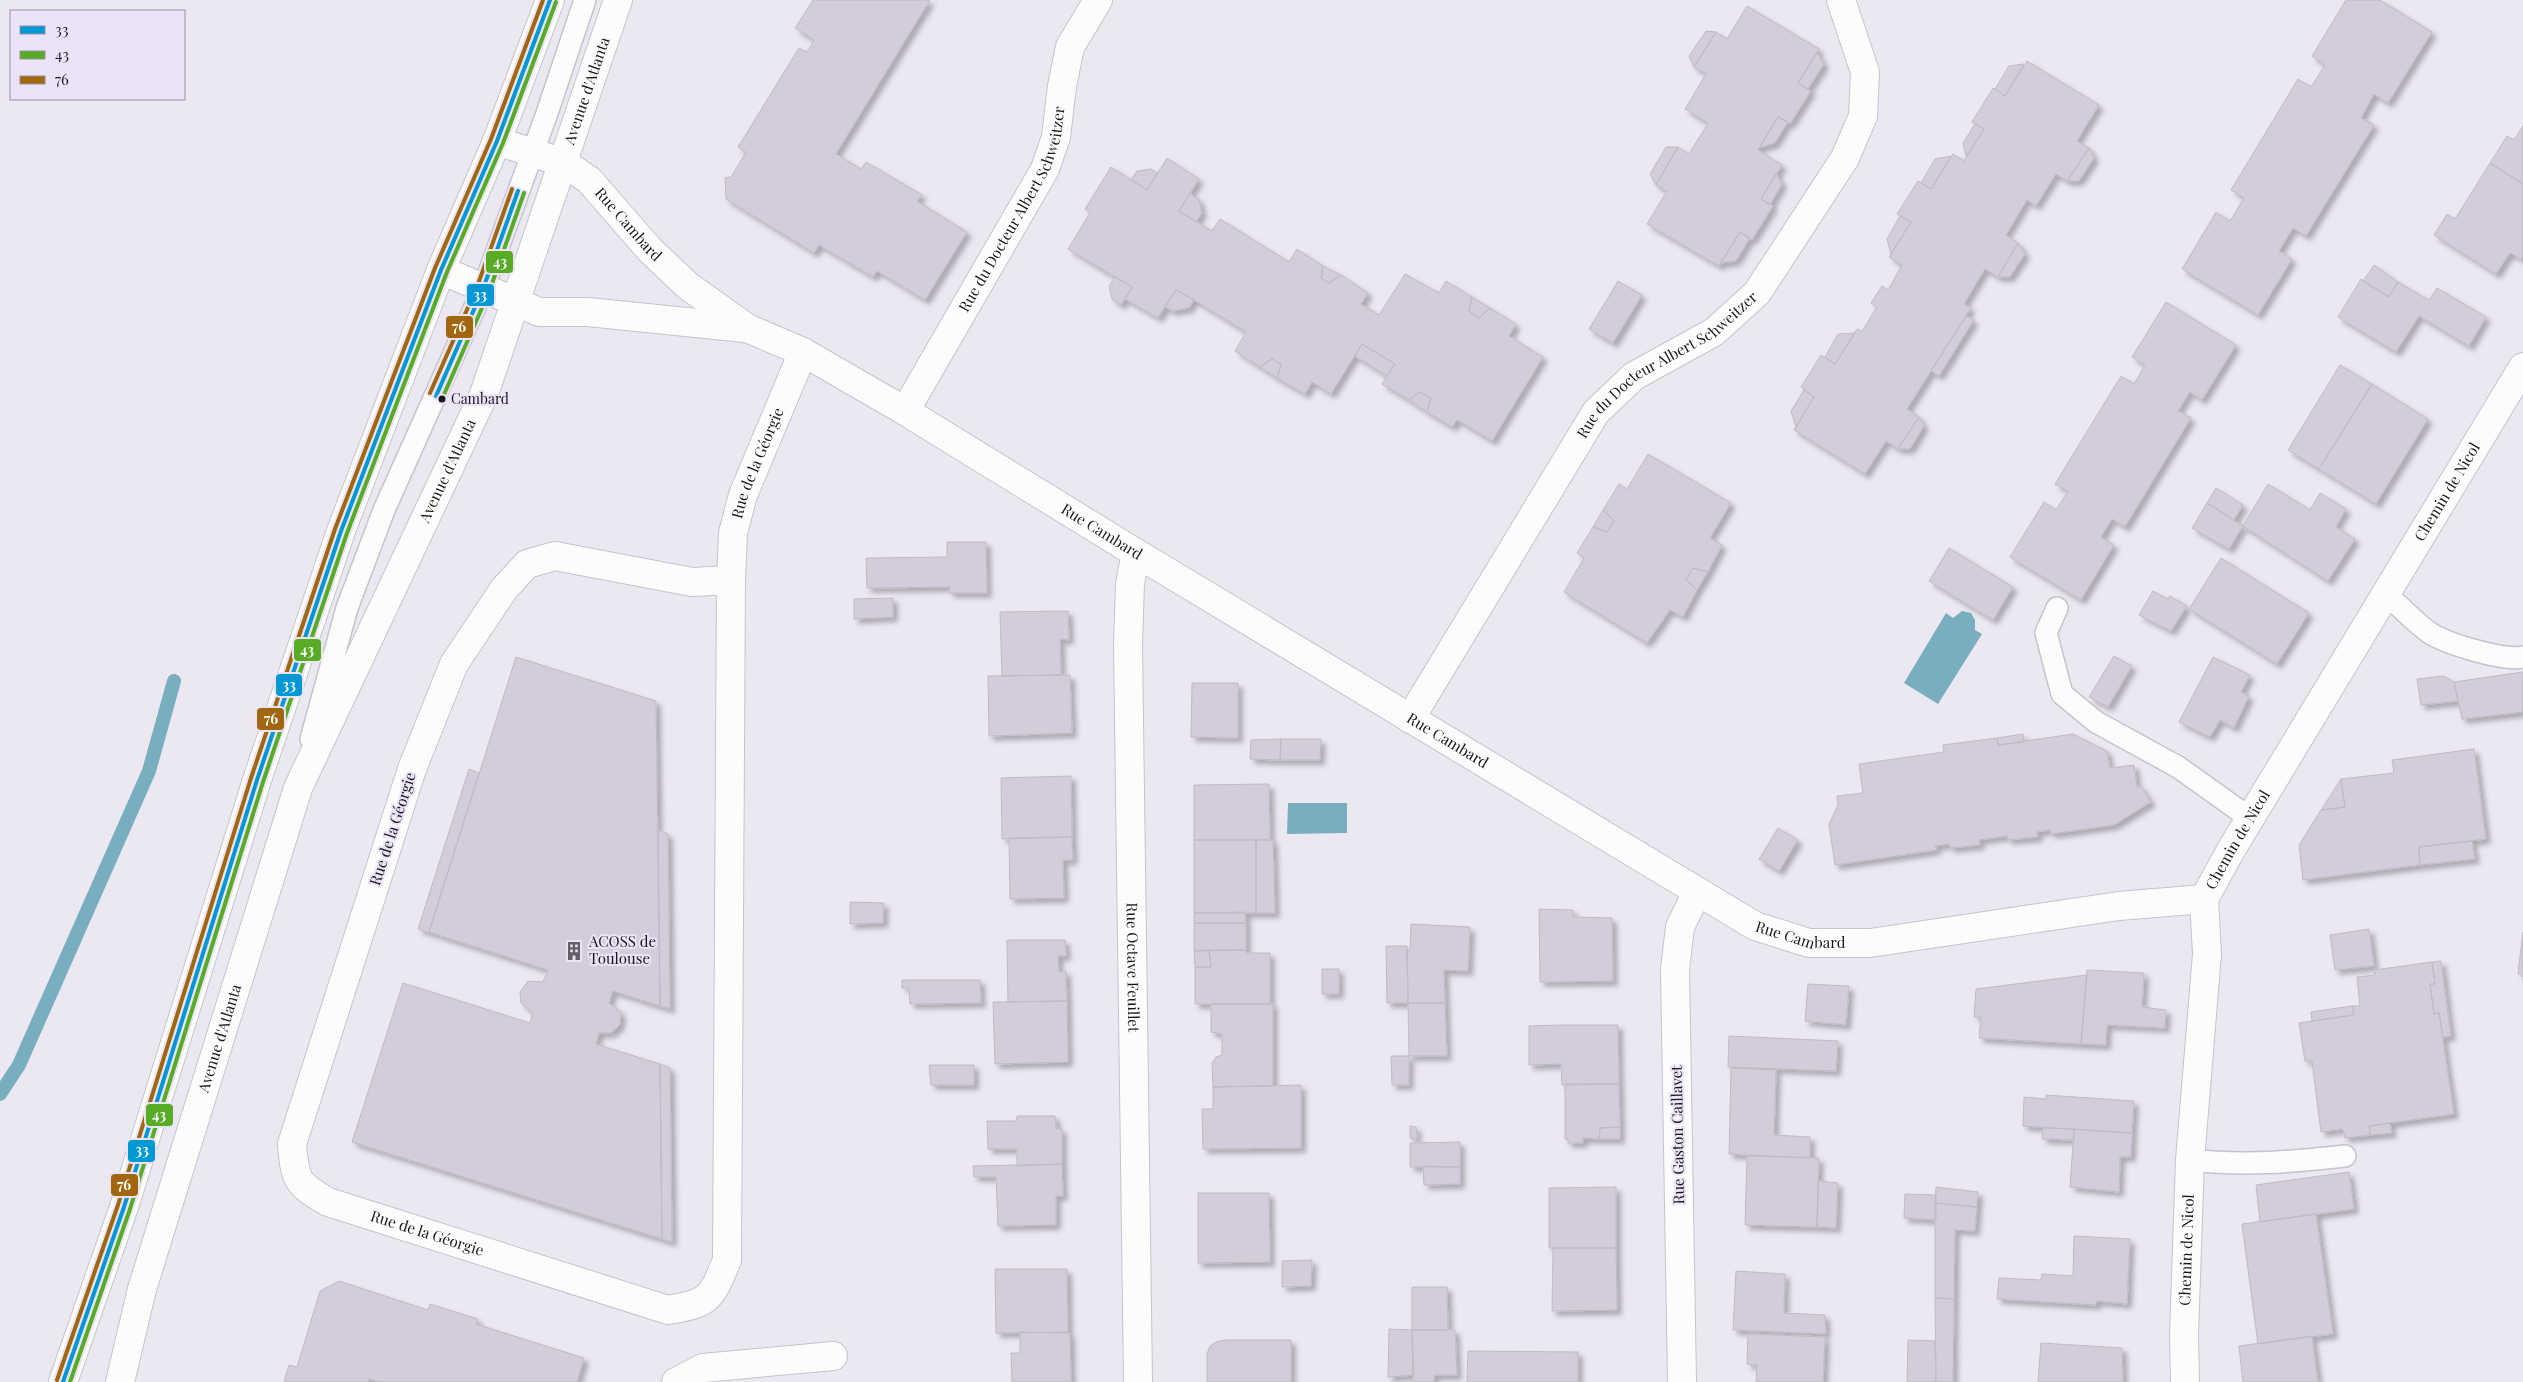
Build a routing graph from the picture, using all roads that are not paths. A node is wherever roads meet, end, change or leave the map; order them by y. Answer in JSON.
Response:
{"nodes":[{"id":1,"x":550,"y":0,"type":"edge"},
{"id":2,"x":585,"y":0,"type":"edge"},
{"id":3,"x":618,"y":0,"type":"edge"},
{"id":4,"x":1098,"y":0,"type":"edge"},
{"id":5,"x":1841,"y":0,"type":"edge"},
{"id":6,"x":498,"y":141,"type":"junction"},
{"id":7,"x":532,"y":152,"type":"junction"},
{"id":8,"x":564,"y":163,"type":"junction"},
{"id":9,"x":441,"y":270,"type":"junction"},
{"id":10,"x":482,"y":289,"type":"junction"},
{"id":11,"x":514,"y":302,"type":"junction"},
{"id":12,"x":747,"y":328,"type":"junction"},
{"id":13,"x":803,"y":352,"type":"junction"},
{"id":14,"x":2523,"y":366,"type":"edge"},
{"id":15,"x":905,"y":411,"type":"junction"},
{"id":16,"x":1136,"y":553,"type":"junction"},
{"id":17,"x":730,"y":580,"type":"junction"},
{"id":18,"x":2386,"y":594,"type":"junction"},
{"id":19,"x":2057,"y":608,"type":"dead end"},
{"id":20,"x":2523,"y":657,"type":"edge"},
{"id":21,"x":1410,"y":719,"type":"junction"},
{"id":22,"x":298,"y":788,"type":"junction"},
{"id":23,"x":2251,"y":819,"type":"junction"},
{"id":24,"x":1697,"y":892,"type":"junction"},
{"id":25,"x":2204,"y":899,"type":"junction"},
{"id":26,"x":2345,"y":1156,"type":"dead end"},
{"id":27,"x":2190,"y":1160,"type":"junction"},
{"id":28,"x":142,"y":1289,"type":"junction"},
{"id":29,"x":833,"y":1356,"type":"dead end"},
{"id":30,"x":63,"y":1382,"type":"edge"},
{"id":31,"x":111,"y":1382,"type":"edge"},
{"id":32,"x":120,"y":1382,"type":"edge"},
{"id":33,"x":676,"y":1382,"type":"edge"},
{"id":34,"x":1138,"y":1382,"type":"edge"},
{"id":35,"x":1682,"y":1382,"type":"edge"},
{"id":36,"x":2185,"y":1382,"type":"edge"}],
"edges":[{"from":1,"to":6,"type":"street"},
{"from":2,"to":7,"type":"lane","name":"Avenue d'Atlanta"},
{"from":3,"to":8,"type":"street","name":"Avenue d'Atlanta"},
{"from":4,"to":15,"type":"street","name":"Rue du Docteur Albert Schweitzer"},
{"from":5,"to":21,"type":"street","name":"Rue du Docteur Albert Schweitzer"},
{"from":6,"to":7,"type":"street","name":"Rue Cambard"},
{"from":6,"to":9,"type":"street"},
{"from":7,"to":8,"type":"street","name":"Rue Cambard"},
{"from":7,"to":10,"type":"lane","name":"Avenue d'Atlanta"},
{"from":8,"to":11,"type":"street","name":"Avenue d'Atlanta"},
{"from":8,"to":12,"type":"street","name":"Rue Cambard"},
{"from":9,"to":10,"type":"street","name":"Rue Cambard"},
{"from":9,"to":30,"type":"street"},
{"from":10,"to":11,"type":"street","name":"Rue Cambard"},
{"from":10,"to":22,"type":"lane","name":"Avenue d'Atlanta"},
{"from":11,"to":12,"type":"street","name":"Rue Cambard"},
{"from":11,"to":22,"type":"street","name":"Avenue d'Atlanta"},
{"from":12,"to":13,"type":"street","name":"Rue Cambard"},
{"from":13,"to":15,"type":"street","name":"Rue Cambard"},
{"from":13,"to":17,"type":"street","name":"Rue de la Géorgie"},
{"from":14,"to":18,"type":"street","name":"Chemin de Nicol"},
{"from":15,"to":16,"type":"street","name":"Rue Cambard"},
{"from":16,"to":21,"type":"street","name":"Rue Cambard"},
{"from":16,"to":34,"type":"street","name":"Rue Octave Feuillet"},
{"from":17,"to":17,"type":"street","name":"Rue de la Géorgie"},
{"from":18,"to":20,"type":"lane"},
{"from":18,"to":23,"type":"street","name":"Chemin de Nicol"},
{"from":19,"to":23,"type":"lane"},
{"from":21,"to":24,"type":"street","name":"Rue Cambard"},
{"from":22,"to":28,"type":"street","name":"Avenue d'Atlanta"},
{"from":23,"to":25,"type":"street","name":"Chemin de Nicol"},
{"from":24,"to":25,"type":"street","name":"Rue Cambard"},
{"from":24,"to":35,"type":"street","name":"Rue Gaston Caillavet"},
{"from":25,"to":27,"type":"street","name":"Chemin de Nicol"},
{"from":26,"to":27,"type":"lane"},
{"from":27,"to":36,"type":"street","name":"Chemin de Nicol"},
{"from":28,"to":31,"type":"lane","name":"Avenue d'Atlanta"},
{"from":28,"to":32,"type":"street","name":"Avenue d'Atlanta"},
{"from":29,"to":33,"type":"street"}]}
